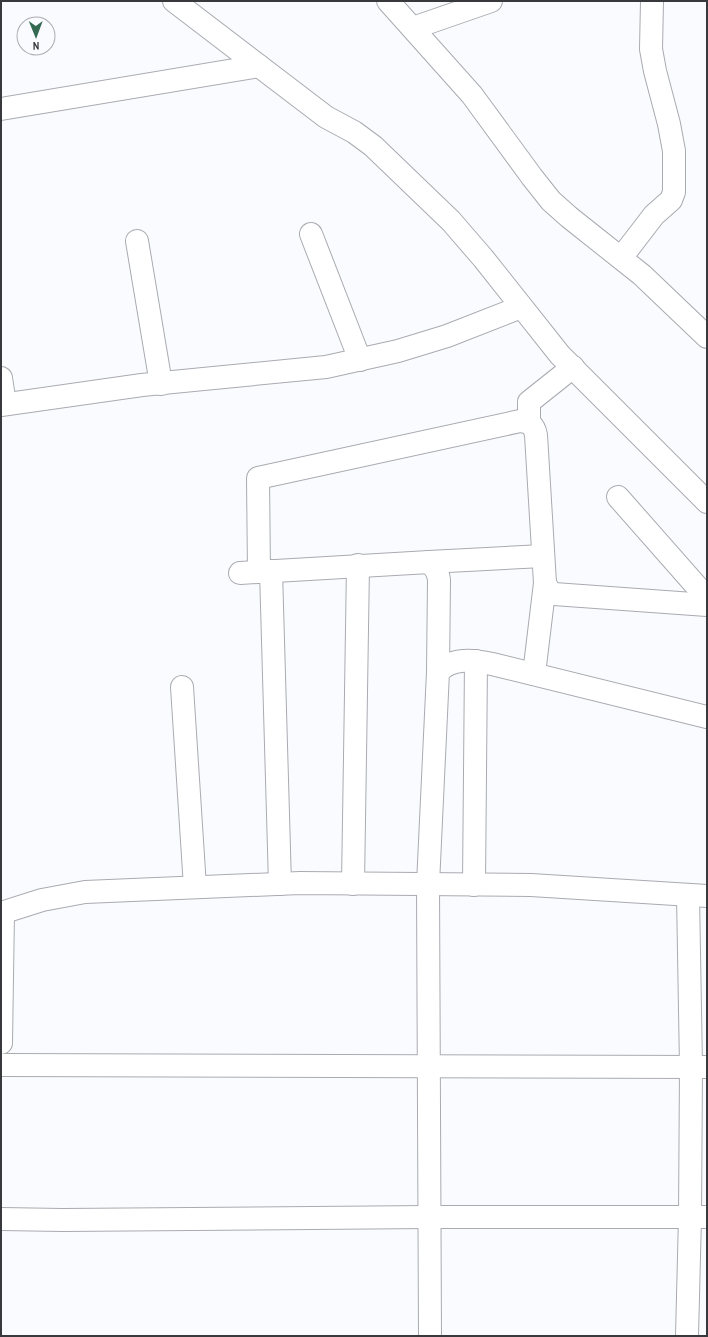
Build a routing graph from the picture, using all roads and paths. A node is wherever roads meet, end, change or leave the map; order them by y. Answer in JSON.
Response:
{"nodes":[{"id":1,"x":174,"y":1,"type":"edge"},
{"id":2,"x":388,"y":1,"type":"edge"},
{"id":3,"x":491,"y":1,"type":"edge"},
{"id":4,"x":652,"y":1,"type":"edge"},
{"id":5,"x":413,"y":28,"type":"junction"},
{"id":6,"x":259,"y":66,"type":"junction"},
{"id":7,"x":1,"y":109,"type":"edge"},
{"id":8,"x":311,"y":234,"type":"dead end"},
{"id":9,"x":137,"y":241,"type":"dead end"},
{"id":10,"x":621,"y":258,"type":"junction"},
{"id":11,"x":521,"y":307,"type":"junction"},
{"id":12,"x":707,"y":338,"type":"edge"},
{"id":13,"x":360,"y":360,"type":"junction"},
{"id":14,"x":572,"y":367,"type":"junction"},
{"id":15,"x":1,"y":378,"type":"edge"},
{"id":16,"x":161,"y":384,"type":"junction"},
{"id":17,"x":3,"y":404,"type":"edge"},
{"id":18,"x":529,"y":422,"type":"junction"},
{"id":19,"x":618,"y":497,"type":"dead end"},
{"id":20,"x":707,"y":502,"type":"edge"},
{"id":21,"x":544,"y":556,"type":"junction"},
{"id":22,"x":429,"y":562,"type":"junction"},
{"id":23,"x":358,"y":565,"type":"junction"},
{"id":24,"x":257,"y":572,"type":"junction"},
{"id":25,"x":545,"y":583,"type":"junction"},
{"id":26,"x":707,"y":598,"type":"edge"},
{"id":27,"x":707,"y":605,"type":"edge"},
{"id":28,"x":476,"y":661,"type":"junction"},
{"id":29,"x":438,"y":672,"type":"junction"},
{"id":30,"x":534,"y":674,"type":"junction"},
{"id":31,"x":182,"y":687,"type":"dead end"},
{"id":32,"x":707,"y":717,"type":"edge"},
{"id":33,"x":280,"y":884,"type":"junction"},
{"id":34,"x":352,"y":884,"type":"junction"},
{"id":35,"x":428,"y":884,"type":"junction"},
{"id":36,"x":474,"y":884,"type":"junction"},
{"id":37,"x":196,"y":887,"type":"junction"},
{"id":38,"x":698,"y":896,"type":"edge"},
{"id":39,"x":2,"y":913,"type":"edge"},
{"id":40,"x":1,"y":1043,"type":"edge"},
{"id":41,"x":1,"y":1065,"type":"edge"},
{"id":42,"x":428,"y":1066,"type":"junction"},
{"id":43,"x":699,"y":1067,"type":"edge"},
{"id":44,"x":429,"y":1217,"type":"junction"},
{"id":45,"x":698,"y":1217,"type":"edge"},
{"id":46,"x":1,"y":1219,"type":"edge"},
{"id":47,"x":430,"y":1336,"type":"edge"},
{"id":48,"x":687,"y":1336,"type":"edge"}],
"edges":[{"from":1,"to":6,"type":"street"},
{"from":2,"to":5,"type":"street"},
{"from":3,"to":5,"type":"street"},
{"from":4,"to":10,"type":"street"},
{"from":5,"to":10,"type":"street"},
{"from":6,"to":7,"type":"street"},
{"from":6,"to":11,"type":"street"},
{"from":8,"to":13,"type":"street"},
{"from":9,"to":16,"type":"street"},
{"from":10,"to":12,"type":"street"},
{"from":11,"to":13,"type":"street"},
{"from":11,"to":14,"type":"street"},
{"from":13,"to":16,"type":"street"},
{"from":14,"to":18,"type":"street"},
{"from":14,"to":20,"type":"street"},
{"from":15,"to":17,"type":"street"},
{"from":16,"to":17,"type":"street"},
{"from":18,"to":21,"type":"street"},
{"from":18,"to":24,"type":"street"},
{"from":19,"to":26,"type":"street"},
{"from":21,"to":22,"type":"street"},
{"from":21,"to":25,"type":"street"},
{"from":22,"to":23,"type":"street"},
{"from":22,"to":29,"type":"street"},
{"from":23,"to":24,"type":"street"},
{"from":23,"to":34,"type":"street"},
{"from":24,"to":33,"type":"street"},
{"from":25,"to":27,"type":"street"},
{"from":25,"to":30,"type":"street"},
{"from":28,"to":29,"type":"street"},
{"from":28,"to":30,"type":"street"},
{"from":28,"to":36,"type":"street"},
{"from":29,"to":35,"type":"street"},
{"from":30,"to":32,"type":"street"},
{"from":31,"to":37,"type":"street"},
{"from":33,"to":34,"type":"street"},
{"from":33,"to":37,"type":"street"},
{"from":34,"to":35,"type":"street"},
{"from":35,"to":36,"type":"street"},
{"from":35,"to":42,"type":"street"},
{"from":36,"to":38,"type":"street"},
{"from":37,"to":39,"type":"street"},
{"from":38,"to":43,"type":"street"},
{"from":39,"to":40,"type":"street"},
{"from":41,"to":42,"type":"street"},
{"from":42,"to":43,"type":"street"},
{"from":42,"to":44,"type":"street"},
{"from":43,"to":45,"type":"street"},
{"from":44,"to":45,"type":"street"},
{"from":44,"to":46,"type":"street"},
{"from":44,"to":47,"type":"street"},
{"from":45,"to":48,"type":"street"}]}
